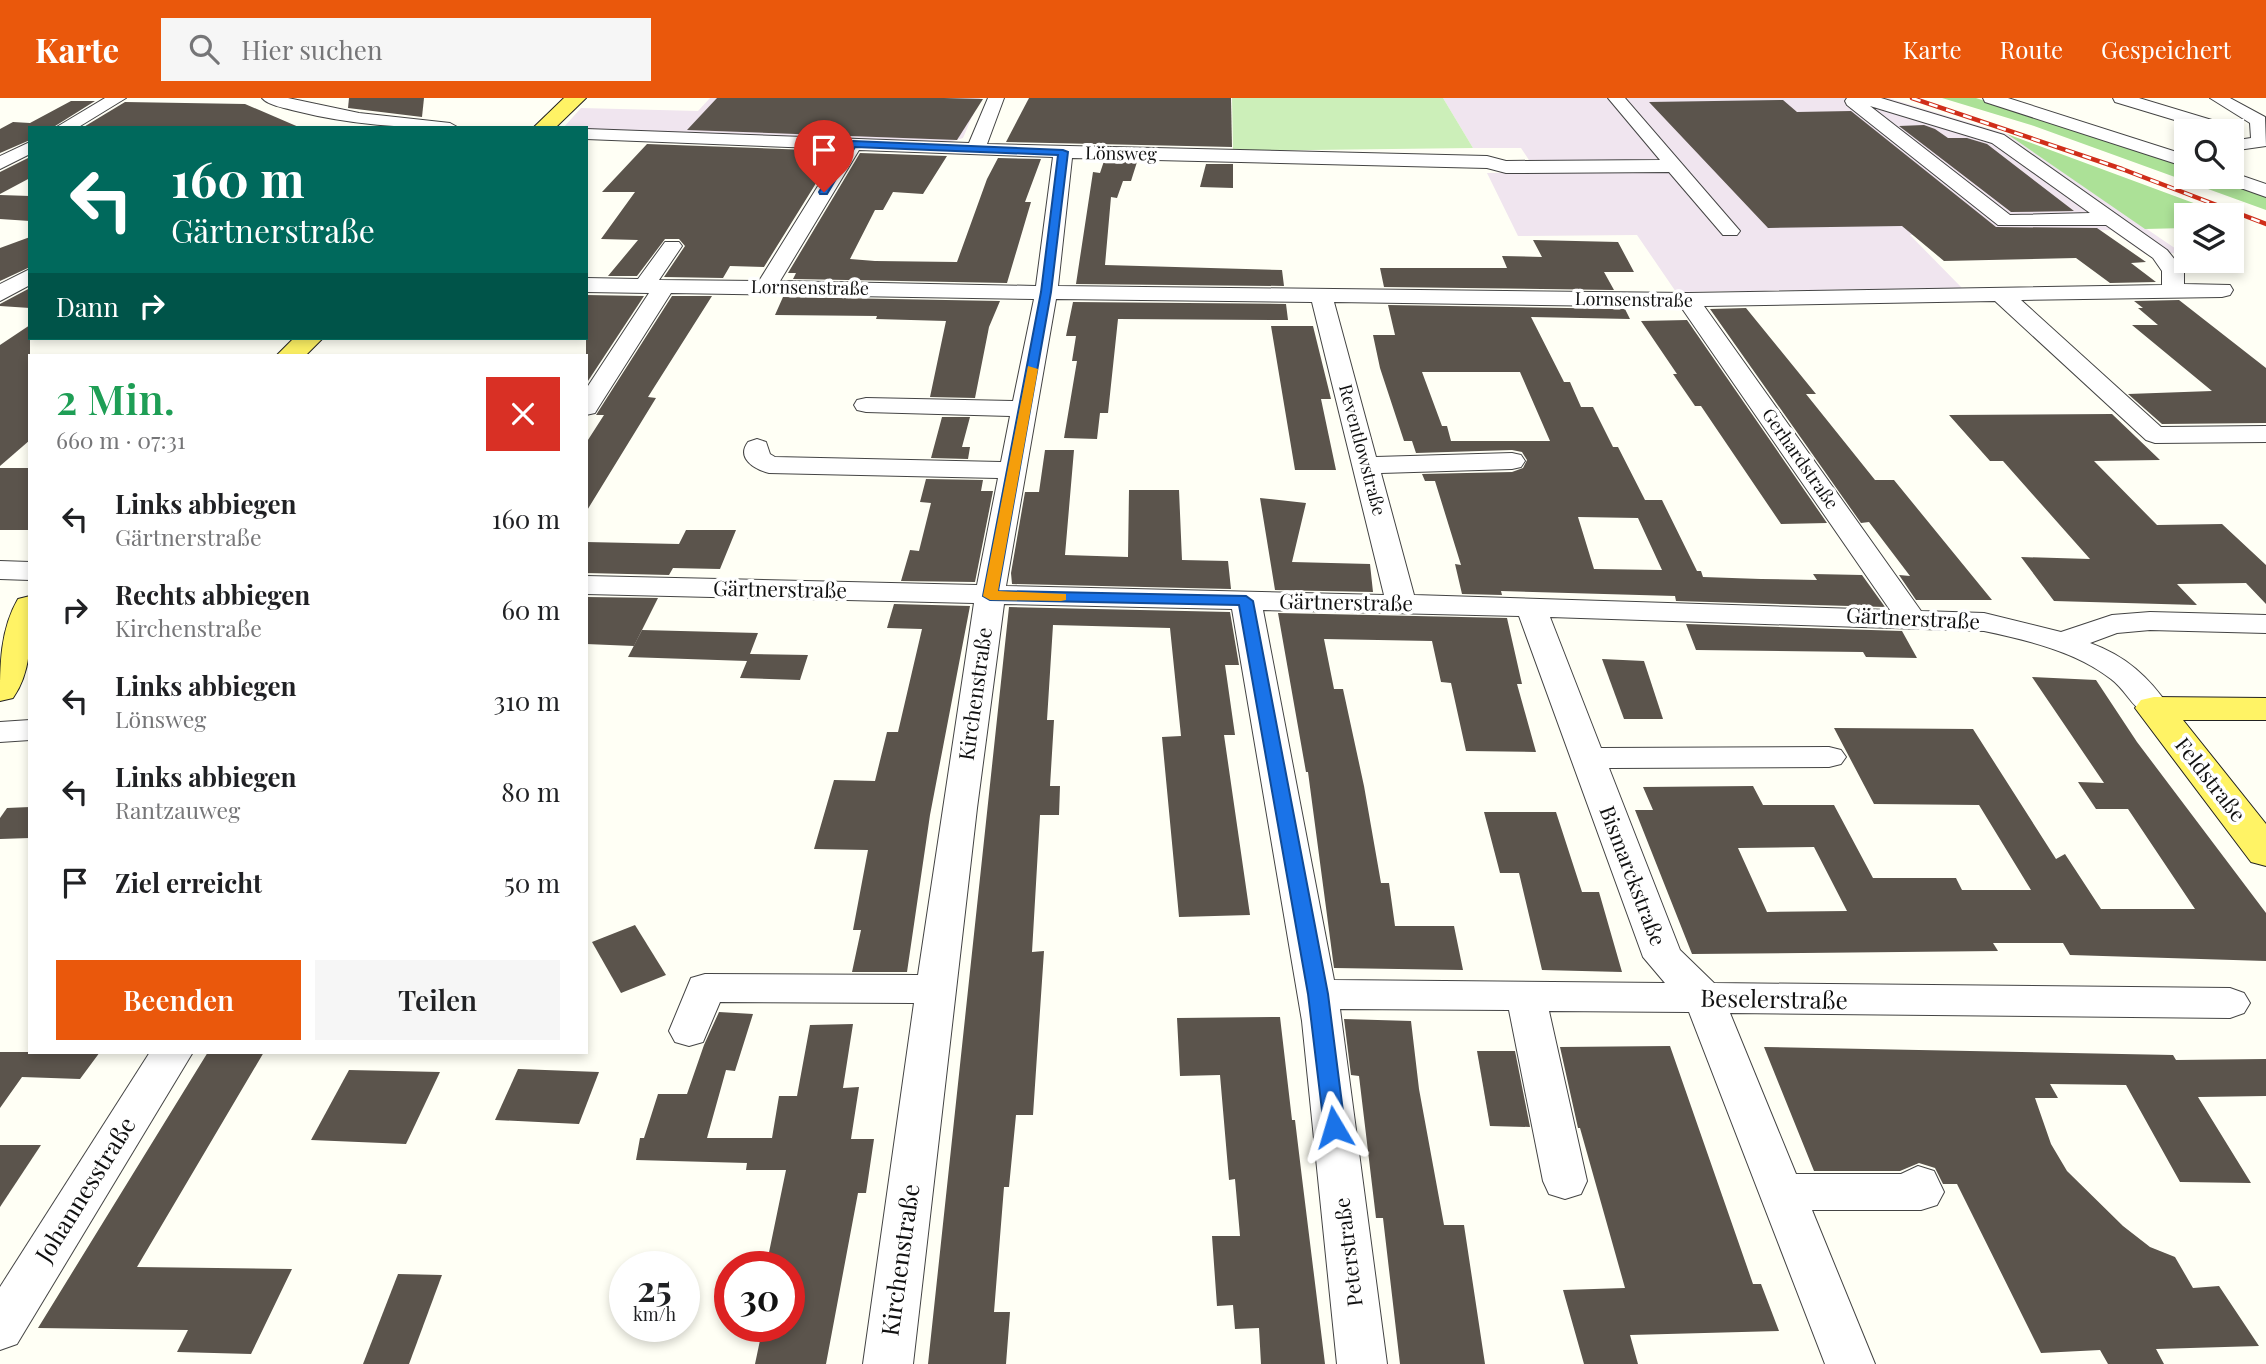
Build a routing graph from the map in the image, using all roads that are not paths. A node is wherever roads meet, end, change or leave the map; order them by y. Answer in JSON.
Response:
{"nodes":[{"id":1,"x":118,"y":98,"type":"edge"},
{"id":2,"x":270,"y":98,"type":"edge"},
{"id":3,"x":576,"y":98,"type":"edge"},
{"id":4,"x":996,"y":98,"type":"edge"},
{"id":5,"x":1616,"y":98,"type":"edge"},
{"id":6,"x":1849,"y":98,"type":"edge"},
{"id":7,"x":1855,"y":98,"type":"edge"},
{"id":8,"x":1991,"y":98,"type":"edge"},
{"id":9,"x":2121,"y":98,"type":"edge"},
{"id":10,"x":2218,"y":98,"type":"edge"},
{"id":11,"x":348,"y":102,"type":"dead end"},
{"id":12,"x":318,"y":112,"type":"junction"},
{"id":13,"x":2180,"y":119,"type":"edge"},
{"id":14,"x":288,"y":124,"type":"dead end"},
{"id":15,"x":68,"y":126,"type":"edge"},
{"id":16,"x":427,"y":126,"type":"edge"},
{"id":17,"x":545,"y":126,"type":"edge"},
{"id":18,"x":588,"y":134,"type":"edge"},
{"id":19,"x":2244,"y":140,"type":"edge"},
{"id":20,"x":853,"y":144,"type":"junction"},
{"id":21,"x":28,"y":148,"type":"edge"},
{"id":22,"x":976,"y":149,"type":"junction"},
{"id":23,"x":1063,"y":152,"type":"junction"},
{"id":24,"x":2174,"y":155,"type":"edge"},
{"id":25,"x":1668,"y":160,"type":"junction"},
{"id":26,"x":0,"y":163,"type":"edge"},
{"id":27,"x":2244,"y":183,"type":"edge"},
{"id":28,"x":2266,"y":191,"type":"edge"},
{"id":29,"x":2110,"y":219,"type":"junction"},
{"id":30,"x":1730,"y":232,"type":"dead end"},
{"id":31,"x":672,"y":246,"type":"dead end"},
{"id":32,"x":0,"y":267,"type":"edge"},
{"id":33,"x":28,"y":274,"type":"edge"},
{"id":34,"x":28,"y":275,"type":"edge"},
{"id":35,"x":588,"y":285,"type":"edge"},
{"id":36,"x":654,"y":286,"type":"junction"},
{"id":37,"x":766,"y":287,"type":"junction"},
{"id":38,"x":2222,"y":290,"type":"dead end"},
{"id":39,"x":2173,"y":291,"type":"junction"},
{"id":40,"x":1040,"y":292,"type":"junction"},
{"id":41,"x":0,"y":294,"type":"edge"},
{"id":42,"x":2001,"y":294,"type":"junction"},
{"id":43,"x":1321,"y":295,"type":"junction"},
{"id":44,"x":1688,"y":300,"type":"junction"},
{"id":45,"x":308,"y":340,"type":"edge"},
{"id":46,"x":291,"y":354,"type":"edge"},
{"id":47,"x":588,"y":404,"type":"edge"},
{"id":48,"x":866,"y":405,"type":"dead end"},
{"id":49,"x":1025,"y":410,"type":"junction"},
{"id":50,"x":2266,"y":434,"type":"edge"},
{"id":51,"x":757,"y":447,"type":"dead end"},
{"id":52,"x":1511,"y":461,"type":"dead end"},
{"id":53,"x":1366,"y":465,"type":"junction"},
{"id":54,"x":1014,"y":470,"type":"junction"},
{"id":55,"x":0,"y":570,"type":"edge"},
{"id":56,"x":28,"y":571,"type":"edge"},
{"id":57,"x":588,"y":585,"type":"edge"},
{"id":58,"x":990,"y":596,"type":"junction"},
{"id":59,"x":1246,"y":601,"type":"junction"},
{"id":60,"x":1402,"y":605,"type":"junction"},
{"id":61,"x":1531,"y":607,"type":"junction"},
{"id":62,"x":28,"y":612,"type":"edge"},
{"id":63,"x":1911,"y":618,"type":"junction"},
{"id":64,"x":2266,"y":624,"type":"edge"},
{"id":65,"x":2062,"y":643,"type":"junction"},
{"id":66,"x":0,"y":690,"type":"edge"},
{"id":67,"x":2154,"y":708,"type":"junction"},
{"id":68,"x":2266,"y":709,"type":"edge"},
{"id":69,"x":28,"y":730,"type":"edge"},
{"id":70,"x":0,"y":732,"type":"edge"},
{"id":71,"x":1829,"y":757,"type":"dead end"},
{"id":72,"x":1588,"y":758,"type":"junction"},
{"id":73,"x":2266,"y":852,"type":"edge"},
{"id":74,"x":937,"y":989,"type":"junction"},
{"id":75,"x":1318,"y":994,"type":"junction"},
{"id":76,"x":1526,"y":997,"type":"junction"},
{"id":77,"x":1704,"y":998,"type":"junction"},
{"id":78,"x":2230,"y":1003,"type":"dead end"},
{"id":79,"x":689,"y":1031,"type":"dead end"},
{"id":80,"x":171,"y":1054,"type":"edge"},
{"id":81,"x":1564,"y":1181,"type":"dead end"},
{"id":82,"x":1918,"y":1184,"type":"dead end"},
{"id":83,"x":1782,"y":1192,"type":"junction"},
{"id":84,"x":0,"y":1329,"type":"edge"},
{"id":85,"x":888,"y":1364,"type":"edge"},
{"id":86,"x":1362,"y":1364,"type":"edge"},
{"id":87,"x":1850,"y":1364,"type":"edge"}],
"edges":[{"from":1,"to":15,"type":"street"},
{"from":2,"to":12,"type":"street"},
{"from":3,"to":17,"type":"main road"},
{"from":4,"to":22,"type":"street"},
{"from":5,"to":25,"type":"street"},
{"from":6,"to":29,"type":"street"},
{"from":7,"to":29,"type":"street"},
{"from":8,"to":24,"type":"street"},
{"from":9,"to":13,"type":"street"},
{"from":10,"to":19,"type":"street"},
{"from":11,"to":12,"type":"street"},
{"from":12,"to":14,"type":"street"},
{"from":12,"to":16,"type":"street"},
{"from":18,"to":20,"type":"street","name":"Lönsweg"},
{"from":20,"to":22,"type":"street","name":"Lönsweg"},
{"from":20,"to":37,"type":"street"},
{"from":21,"to":26,"type":"street"},
{"from":22,"to":23,"type":"street","name":"Lönsweg"},
{"from":23,"to":25,"type":"street","name":"Lönsweg"},
{"from":23,"to":40,"type":"street","name":"Kirchenstraße"},
{"from":25,"to":30,"type":"street"},
{"from":27,"to":28,"type":"street"},
{"from":29,"to":39,"type":"street"},
{"from":31,"to":36,"type":"street"},
{"from":32,"to":33,"type":"street"},
{"from":34,"to":41,"type":"street"},
{"from":35,"to":36,"type":"street","name":"Lornsenstraße"},
{"from":36,"to":37,"type":"street","name":"Lornsenstraße"},
{"from":36,"to":47,"type":"street"},
{"from":37,"to":40,"type":"street","name":"Lornsenstraße"},
{"from":38,"to":39,"type":"street","name":"Lornsenstraße"},
{"from":39,"to":42,"type":"street","name":"Lornsenstraße"},
{"from":40,"to":43,"type":"street","name":"Lornsenstraße"},
{"from":40,"to":49,"type":"street","name":"Kirchenstraße"},
{"from":42,"to":44,"type":"street","name":"Lornsenstraße"},
{"from":42,"to":50,"type":"street"},
{"from":43,"to":44,"type":"street","name":"Lornsenstraße"},
{"from":43,"to":53,"type":"street","name":"Reventlowstraße"},
{"from":44,"to":63,"type":"street","name":"Gerhardstraße"},
{"from":45,"to":46,"type":"main road"},
{"from":48,"to":49,"type":"street"},
{"from":49,"to":54,"type":"street","name":"Kirchenstraße"},
{"from":51,"to":54,"type":"street"},
{"from":52,"to":53,"type":"street"},
{"from":53,"to":60,"type":"street","name":"Reventlowstraße"},
{"from":54,"to":58,"type":"street","name":"Kirchenstraße"},
{"from":55,"to":56,"type":"street"},
{"from":57,"to":58,"type":"street","name":"Gärtnerstraße"},
{"from":58,"to":59,"type":"street","name":"Gärtnerstraße"},
{"from":58,"to":74,"type":"street","name":"Kirchenstraße"},
{"from":59,"to":60,"type":"street","name":"Gärtnerstraße"},
{"from":59,"to":75,"type":"street","name":"Peterstraße"},
{"from":60,"to":61,"type":"street","name":"Gärtnerstraße"},
{"from":61,"to":63,"type":"street","name":"Gärtnerstraße"},
{"from":61,"to":72,"type":"street","name":"Bismarckstraße"},
{"from":62,"to":66,"type":"main road"},
{"from":63,"to":65,"type":"street","name":"Gärtnerstraße"},
{"from":64,"to":65,"type":"street"},
{"from":65,"to":67,"type":"street","name":"Gärtnerstraße"},
{"from":67,"to":68,"type":"main road"},
{"from":67,"to":73,"type":"main road","name":"Feldstraße"},
{"from":69,"to":70,"type":"street"},
{"from":71,"to":72,"type":"street"},
{"from":72,"to":77,"type":"street","name":"Bismarckstraße"},
{"from":74,"to":79,"type":"street"},
{"from":74,"to":85,"type":"street","name":"Kirchenstraße"},
{"from":75,"to":76,"type":"street","name":"Beselerstraße"},
{"from":75,"to":86,"type":"street","name":"Peterstraße"},
{"from":76,"to":77,"type":"street","name":"Beselerstraße"},
{"from":76,"to":81,"type":"street"},
{"from":77,"to":78,"type":"street","name":"Beselerstraße"},
{"from":77,"to":83,"type":"street","name":"Bismarckstraße"},
{"from":80,"to":84,"type":"street","name":"Johannesstraße"},
{"from":82,"to":83,"type":"street"},
{"from":83,"to":87,"type":"street","name":"Bismarckstraße"}]}
